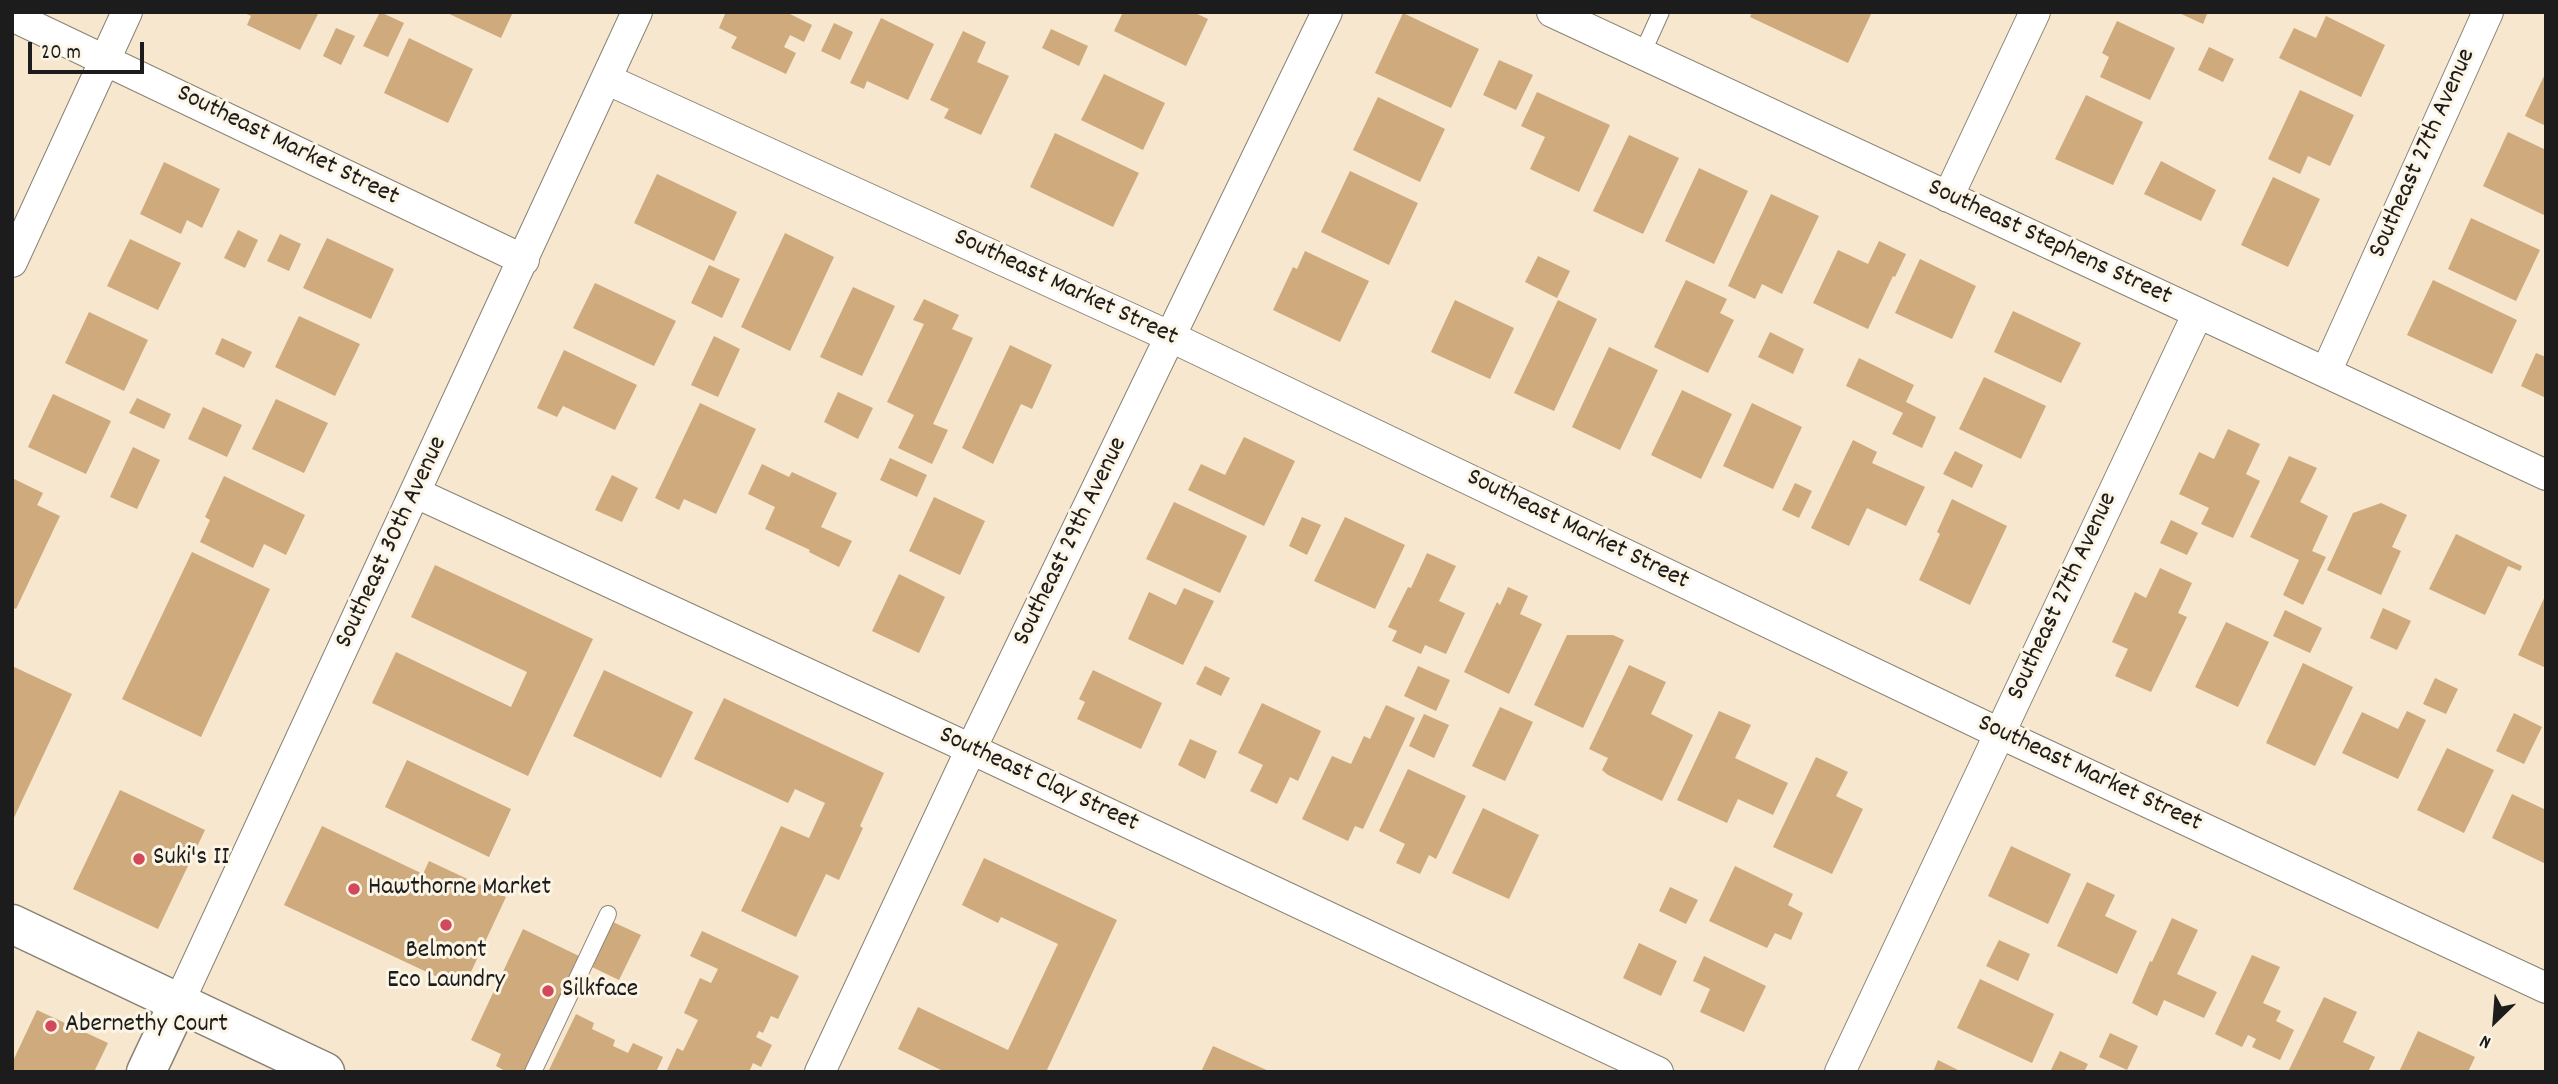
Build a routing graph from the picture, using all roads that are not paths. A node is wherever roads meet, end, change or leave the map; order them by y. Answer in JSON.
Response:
{"nodes":[{"id":1,"x":127,"y":12,"type":"edge"},
{"id":2,"x":637,"y":12,"type":"edge"},
{"id":3,"x":1327,"y":12,"type":"edge"},
{"id":4,"x":1552,"y":12,"type":"edge"},
{"id":5,"x":1661,"y":12,"type":"edge"},
{"id":6,"x":2035,"y":12,"type":"edge"},
{"id":7,"x":2488,"y":12,"type":"edge"},
{"id":8,"x":12,"y":16,"type":"edge"},
{"id":9,"x":1642,"y":54,"type":"junction"},
{"id":10,"x":105,"y":60,"type":"junction"},
{"id":11,"x":607,"y":79,"type":"junction"},
{"id":12,"x":1948,"y":197,"type":"junction"},
{"id":13,"x":524,"y":260,"type":"junction"},
{"id":14,"x":12,"y":262,"type":"edge"},
{"id":15,"x":2198,"y":313,"type":"junction"},
{"id":16,"x":1171,"y":337,"type":"junction"},
{"id":17,"x":2326,"y":372,"type":"junction"},
{"id":18,"x":2546,"y":475,"type":"edge"},
{"id":19,"x":416,"y":493,"type":"junction"},
{"id":20,"x":1999,"y":733,"type":"junction"},
{"id":21,"x":971,"y":749,"type":"junction"},
{"id":22,"x":608,"y":914,"type":"dead end"},
{"id":23,"x":12,"y":923,"type":"edge"},
{"id":24,"x":2546,"y":988,"type":"edge"},
{"id":25,"x":180,"y":1002,"type":"junction"},
{"id":26,"x":146,"y":1072,"type":"edge"},
{"id":27,"x":325,"y":1072,"type":"edge"},
{"id":28,"x":533,"y":1072,"type":"edge"},
{"id":29,"x":820,"y":1072,"type":"edge"},
{"id":30,"x":1658,"y":1072,"type":"edge"},
{"id":31,"x":1840,"y":1072,"type":"edge"}],
"edges":[{"from":1,"to":10,"type":"street"},
{"from":2,"to":11,"type":"street","name":"Southeast 30th Avenue"},
{"from":3,"to":16,"type":"street","name":"Southeast 29th Avenue"},
{"from":4,"to":9,"type":"street","name":"Southeast Stephens Street"},
{"from":5,"to":9,"type":"lane"},
{"from":6,"to":12,"type":"street"},
{"from":7,"to":17,"type":"street","name":"Southeast 27th Avenue"},
{"from":8,"to":10,"type":"street","name":"Southeast Market Street"},
{"from":9,"to":12,"type":"street","name":"Southeast Stephens Street"},
{"from":10,"to":13,"type":"street","name":"Southeast Market Street"},
{"from":10,"to":14,"type":"street"},
{"from":11,"to":13,"type":"street","name":"Southeast 30th Avenue"},
{"from":11,"to":16,"type":"street","name":"Southeast Market Street"},
{"from":12,"to":15,"type":"street","name":"Southeast Stephens Street"},
{"from":13,"to":19,"type":"street","name":"Southeast 30th Avenue"},
{"from":15,"to":17,"type":"street","name":"Southeast Stephens Street"},
{"from":15,"to":20,"type":"street","name":"Southeast 27th Avenue"},
{"from":16,"to":20,"type":"street","name":"Southeast Market Street"},
{"from":16,"to":21,"type":"street","name":"Southeast 29th Avenue"},
{"from":17,"to":18,"type":"street","name":"Southeast Stephens Street"},
{"from":19,"to":21,"type":"street","name":"Southeast Clay Street"},
{"from":19,"to":25,"type":"street","name":"Southeast 30th Avenue"},
{"from":20,"to":24,"type":"street","name":"Southeast Market Street"},
{"from":20,"to":31,"type":"street","name":"Southeast 27th Avenue"},
{"from":21,"to":29,"type":"street","name":"Southeast 29th Avenue"},
{"from":21,"to":30,"type":"street","name":"Southeast Clay Street"},
{"from":22,"to":28,"type":"lane"},
{"from":23,"to":25,"type":"main road"},
{"from":25,"to":26,"type":"main road","name":"Southeast 30th Avenue"},
{"from":25,"to":27,"type":"main road"}]}
